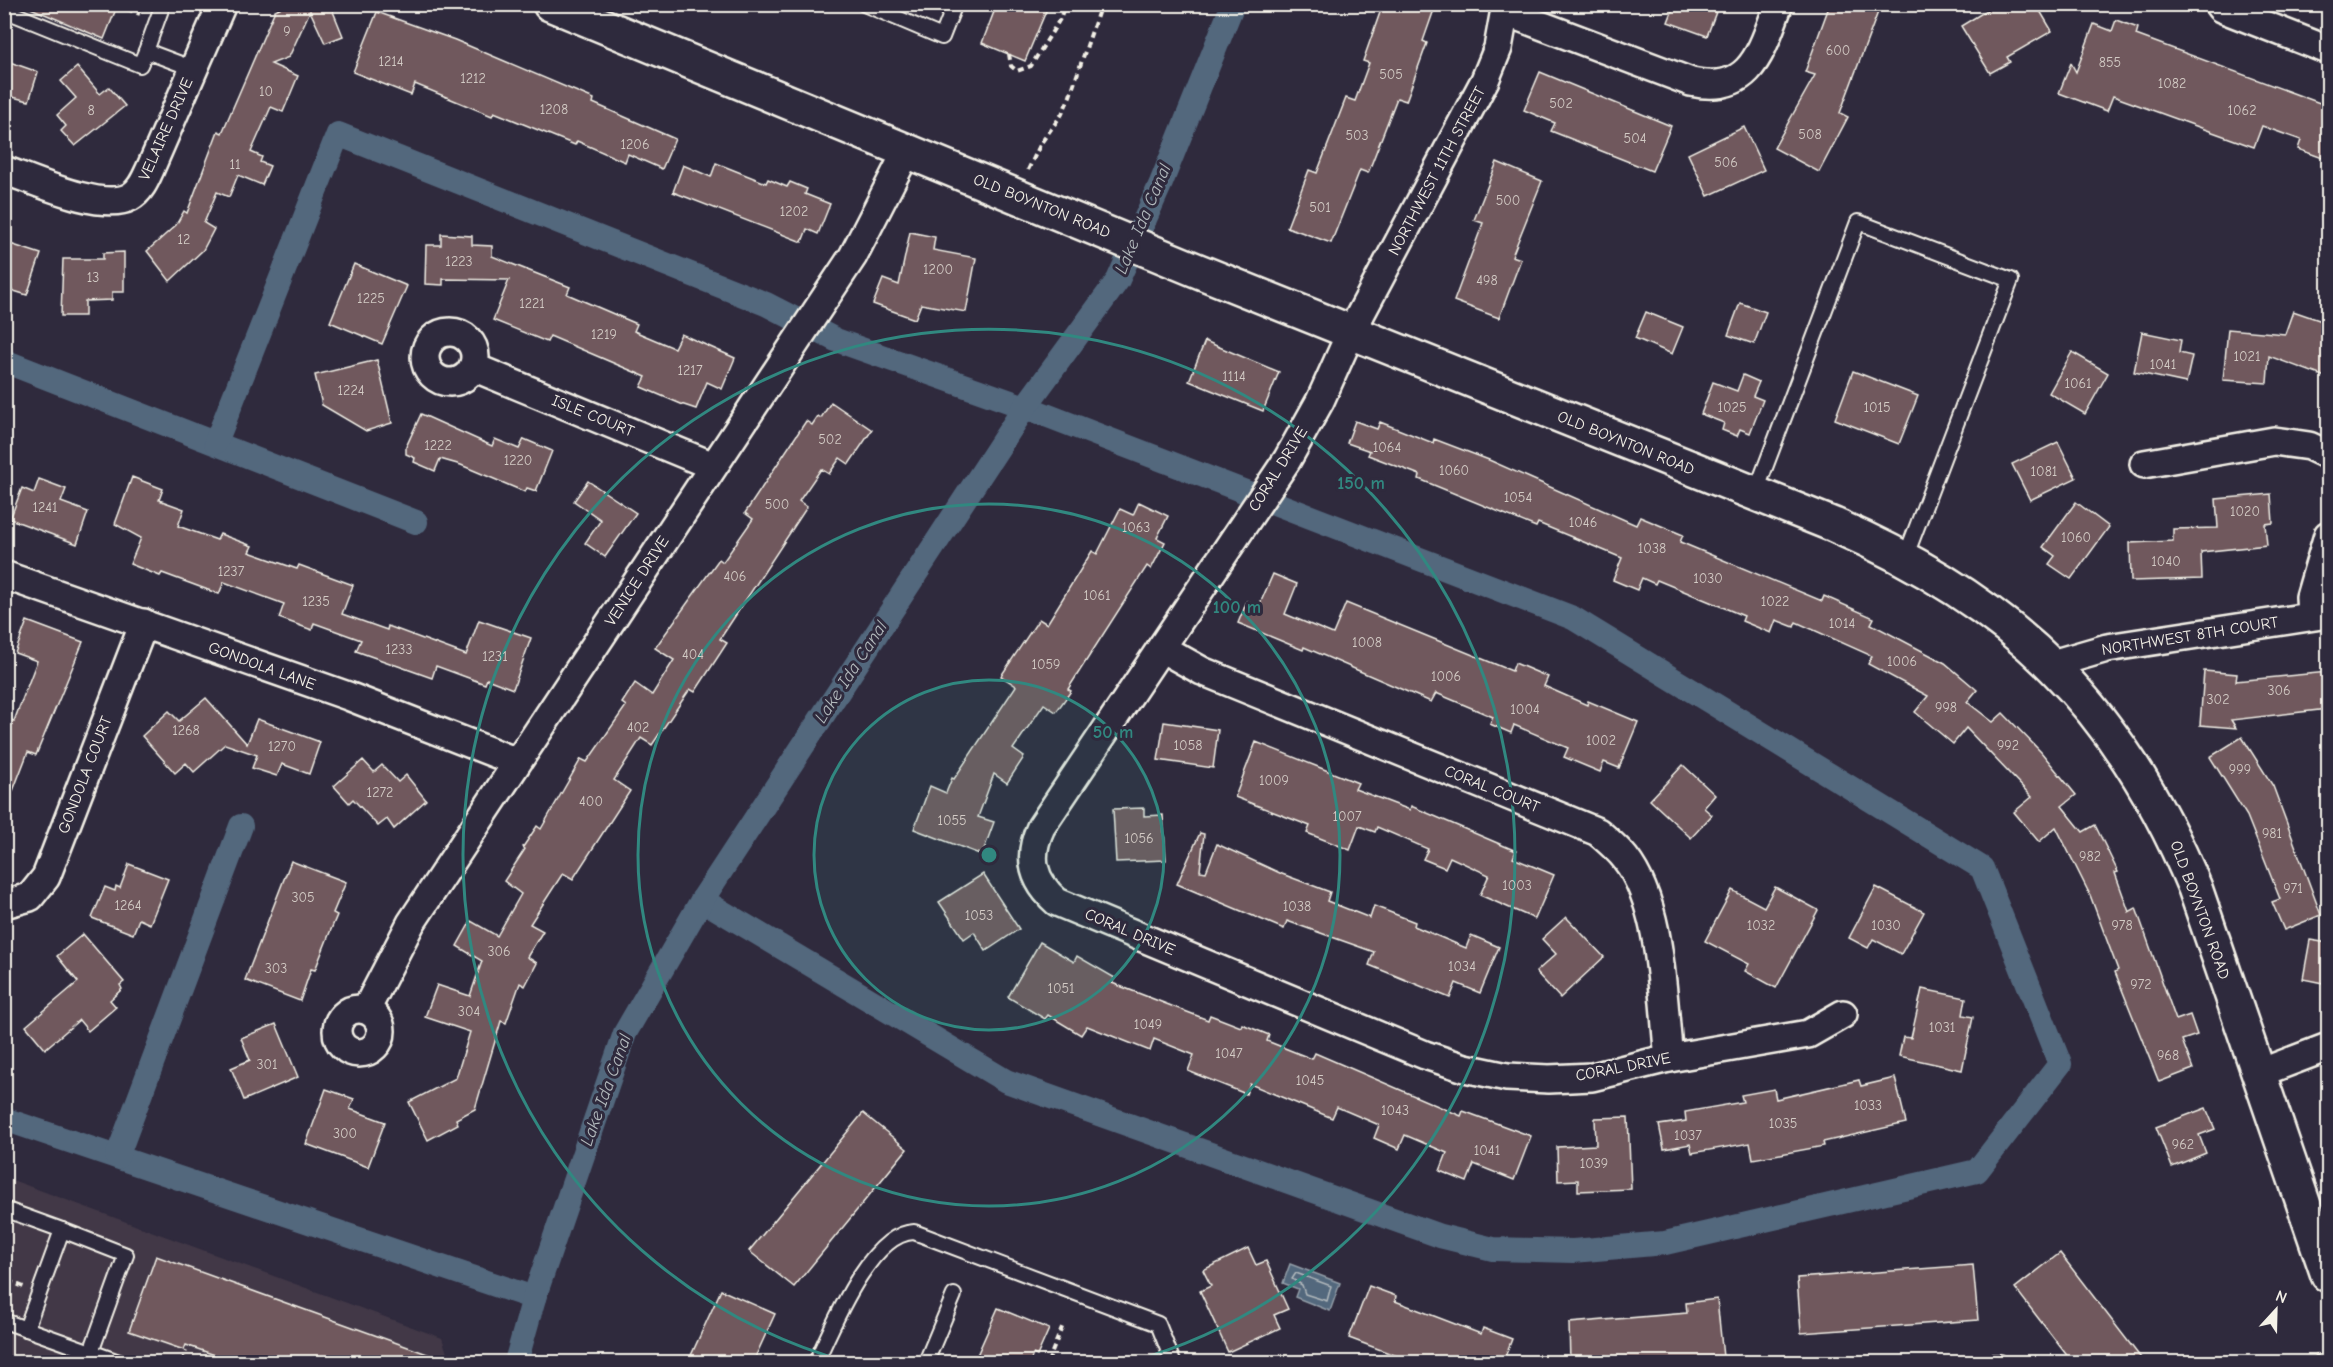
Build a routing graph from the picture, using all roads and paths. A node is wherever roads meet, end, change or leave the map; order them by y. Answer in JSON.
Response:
{"nodes":[{"id":1,"x":163,"y":4,"type":"edge"},
{"id":2,"x":222,"y":4,"type":"edge"},
{"id":3,"x":550,"y":4,"type":"edge"},
{"id":4,"x":864,"y":4,"type":"edge"},
{"id":5,"x":956,"y":4,"type":"edge"},
{"id":6,"x":1065,"y":4,"type":"edge"},
{"id":7,"x":1101,"y":4,"type":"edge"},
{"id":8,"x":1779,"y":4,"type":"edge"},
{"id":9,"x":2218,"y":4,"type":"edge"},
{"id":10,"x":1506,"y":8,"type":"edge"},
{"id":11,"x":127,"y":9,"type":"dead end"},
{"id":12,"x":4,"y":10,"type":"edge"},
{"id":13,"x":145,"y":16,"type":"dead end"},
{"id":14,"x":2328,"y":50,"type":"edge"},
{"id":15,"x":146,"y":51,"type":"junction"},
{"id":16,"x":1009,"y":54,"type":"dead end"},
{"id":17,"x":194,"y":69,"type":"junction"},
{"id":18,"x":907,"y":151,"type":"junction"},
{"id":19,"x":4,"y":170,"type":"edge"},
{"id":20,"x":1028,"y":170,"type":"dead end"},
{"id":21,"x":1352,"y":332,"type":"junction"},
{"id":22,"x":474,"y":367,"type":"dead end"},
{"id":23,"x":2328,"y":455,"type":"edge"},
{"id":24,"x":2144,"y":464,"type":"dead end"},
{"id":25,"x":713,"y":466,"type":"junction"},
{"id":26,"x":1754,"y":496,"type":"junction"},
{"id":27,"x":2328,"y":535,"type":"edge"},
{"id":28,"x":1905,"y":558,"type":"junction"},
{"id":29,"x":4,"y":575,"type":"edge"},
{"id":30,"x":2320,"y":615,"type":"edge"},
{"id":31,"x":144,"y":623,"type":"junction"},
{"id":32,"x":1161,"y":648,"type":"junction"},
{"id":33,"x":2052,"y":664,"type":"junction"},
{"id":34,"x":517,"y":762,"type":"junction"},
{"id":35,"x":4,"y":904,"type":"edge"},
{"id":36,"x":366,"y":1010,"type":"dead end"},
{"id":37,"x":1843,"y":1014,"type":"dead end"},
{"id":38,"x":2328,"y":1047,"type":"edge"},
{"id":39,"x":1669,"y":1058,"type":"junction"},
{"id":40,"x":2258,"y":1074,"type":"junction"},
{"id":41,"x":4,"y":1209,"type":"edge"},
{"id":42,"x":62,"y":1230,"type":"junction"},
{"id":43,"x":2328,"y":1275,"type":"edge"},
{"id":44,"x":8,"y":1281,"type":"dead end"},
{"id":45,"x":27,"y":1288,"type":"dead end"},
{"id":46,"x":954,"y":1295,"type":"dead end"},
{"id":47,"x":4,"y":1322,"type":"edge"},
{"id":48,"x":1063,"y":1325,"type":"dead end"},
{"id":49,"x":26,"y":1329,"type":"junction"},
{"id":50,"x":186,"y":1351,"type":"dead end"},
{"id":51,"x":91,"y":1352,"type":"junction"},
{"id":52,"x":2328,"y":1360,"type":"edge"},
{"id":53,"x":118,"y":1362,"type":"edge"},
{"id":54,"x":182,"y":1362,"type":"edge"},
{"id":55,"x":816,"y":1362,"type":"edge"},
{"id":56,"x":926,"y":1362,"type":"edge"},
{"id":57,"x":1048,"y":1362,"type":"edge"},
{"id":58,"x":1173,"y":1362,"type":"edge"},
{"id":59,"x":1985,"y":1362,"type":"edge"},
{"id":60,"x":2000,"y":1362,"type":"edge"},
{"id":61,"x":2321,"y":1362,"type":"edge"}],
"edges":[{"from":1,"to":15,"type":"lane"},
{"from":2,"to":17,"type":"street","name":"VELAIRE DRIVE"},
{"from":3,"to":18,"type":"street","name":"OLD BOYNTON ROAD"},
{"from":4,"to":5,"type":"lane"},
{"from":6,"to":16,"type":"path"},
{"from":7,"to":20,"type":"path"},
{"from":8,"to":10,"type":"street"},
{"from":9,"to":14,"type":"street"},
{"from":10,"to":21,"type":"street","name":"NORTHWEST 11TH STREET"},
{"from":11,"to":13,"type":"path"},
{"from":12,"to":15,"type":"lane"},
{"from":15,"to":17,"type":"lane"},
{"from":17,"to":19,"type":"street","name":"VELAIRE DRIVE"},
{"from":18,"to":21,"type":"street","name":"OLD BOYNTON ROAD"},
{"from":18,"to":25,"type":"street","name":"VENICE DRIVE"},
{"from":21,"to":26,"type":"street","name":"OLD BOYNTON ROAD"},
{"from":21,"to":32,"type":"street","name":"CORAL DRIVE"},
{"from":22,"to":25,"type":"street","name":"ISLE COURT"},
{"from":23,"to":24,"type":"street"},
{"from":25,"to":34,"type":"street","name":"VENICE DRIVE"},
{"from":26,"to":28,"type":"street","name":"OLD BOYNTON ROAD"},
{"from":26,"to":28,"type":"lane"},
{"from":27,"to":30,"type":"street"},
{"from":28,"to":33,"type":"street","name":"OLD BOYNTON ROAD"},
{"from":29,"to":31,"type":"street","name":"GONDOLA LANE"},
{"from":30,"to":33,"type":"street","name":"NORTHWEST 8TH COURT"},
{"from":31,"to":34,"type":"street","name":"GONDOLA LANE"},
{"from":31,"to":35,"type":"street","name":"GONDOLA COURT"},
{"from":32,"to":39,"type":"street","name":"CORAL COURT"},
{"from":32,"to":39,"type":"street","name":"CORAL DRIVE"},
{"from":33,"to":40,"type":"street","name":"OLD BOYNTON ROAD"},
{"from":34,"to":36,"type":"street","name":"VENICE DRIVE"},
{"from":37,"to":39,"type":"street","name":"CORAL DRIVE"},
{"from":38,"to":40,"type":"street"},
{"from":40,"to":43,"type":"street","name":"OLD BOYNTON ROAD"},
{"from":41,"to":42,"type":"lane"},
{"from":42,"to":49,"type":"lane"},
{"from":42,"to":51,"type":"lane"},
{"from":44,"to":45,"type":"path"},
{"from":46,"to":56,"type":"lane"},
{"from":47,"to":49,"type":"lane"},
{"from":48,"to":57,"type":"path"},
{"from":49,"to":51,"type":"lane"},
{"from":50,"to":54,"type":"path"},
{"from":51,"to":53,"type":"lane"},
{"from":52,"to":61,"type":"lane"},
{"from":55,"to":58,"type":"lane"},
{"from":59,"to":60,"type":"lane"}]}
